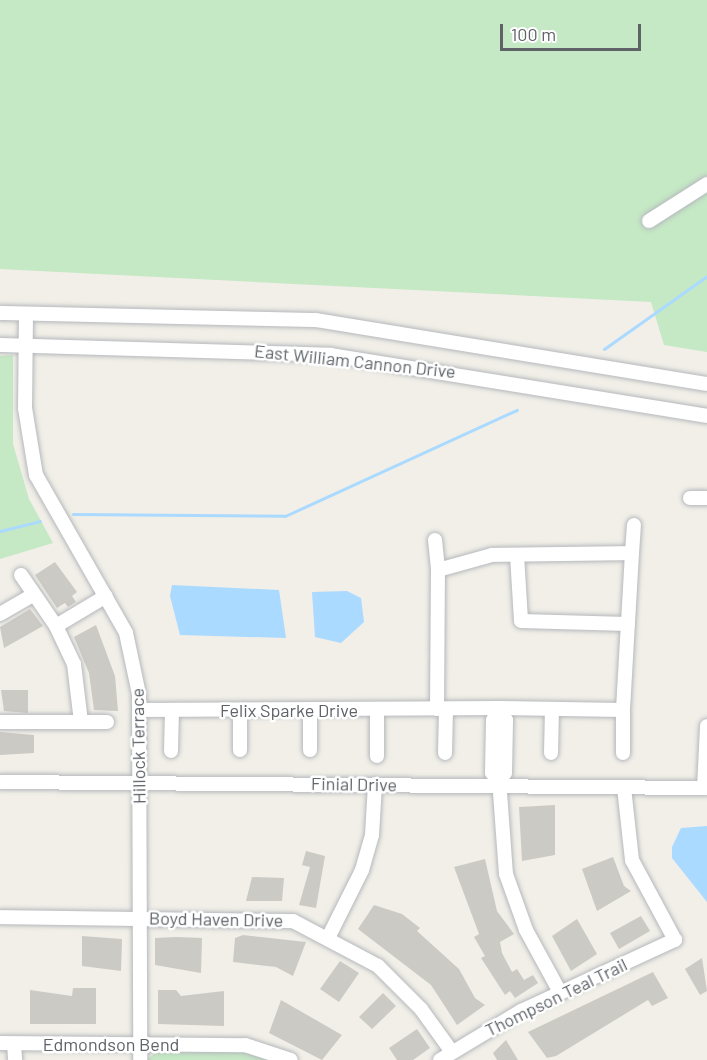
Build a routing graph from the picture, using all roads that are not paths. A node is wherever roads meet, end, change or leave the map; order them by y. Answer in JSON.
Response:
{"nodes":[{"id":1,"x":707,"y":184,"type":"edge"},
{"id":2,"x":649,"y":221,"type":"dead end"},
{"id":3,"x":0,"y":313,"type":"edge"},
{"id":4,"x":26,"y":315,"type":"junction"},
{"id":5,"x":0,"y":345,"type":"edge"},
{"id":6,"x":25,"y":346,"type":"junction"},
{"id":7,"x":707,"y":384,"type":"edge"},
{"id":8,"x":707,"y":416,"type":"edge"},
{"id":9,"x":690,"y":498,"type":"dead end"},
{"id":10,"x":707,"y":498,"type":"edge"},
{"id":11,"x":634,"y":525,"type":"dead end"},
{"id":12,"x":435,"y":540,"type":"dead end"},
{"id":13,"x":632,"y":553,"type":"junction"},
{"id":14,"x":517,"y":555,"type":"junction"},
{"id":15,"x":438,"y":570,"type":"junction"},
{"id":16,"x":21,"y":575,"type":"dead end"},
{"id":17,"x":34,"y":594,"type":"junction"},
{"id":18,"x":106,"y":596,"type":"junction"},
{"id":19,"x":0,"y":614,"type":"edge"},
{"id":20,"x":628,"y":624,"type":"junction"},
{"id":21,"x":56,"y":626,"type":"junction"},
{"id":22,"x":441,"y":709,"type":"junction"},
{"id":23,"x":552,"y":709,"type":"junction"},
{"id":24,"x":310,"y":710,"type":"junction"},
{"id":25,"x":377,"y":710,"type":"junction"},
{"id":26,"x":623,"y":710,"type":"junction"},
{"id":27,"x":140,"y":711,"type":"junction"},
{"id":28,"x":172,"y":711,"type":"junction"},
{"id":29,"x":240,"y":711,"type":"junction"},
{"id":30,"x":501,"y":712,"type":"junction"},
{"id":31,"x":0,"y":722,"type":"edge"},
{"id":32,"x":81,"y":723,"type":"junction"},
{"id":33,"x":107,"y":723,"type":"dead end"},
{"id":34,"x":707,"y":726,"type":"edge"},
{"id":35,"x":240,"y":750,"type":"dead end"},
{"id":36,"x":310,"y":750,"type":"dead end"},
{"id":37,"x":171,"y":751,"type":"dead end"},
{"id":38,"x":445,"y":753,"type":"dead end"},
{"id":39,"x":551,"y":753,"type":"dead end"},
{"id":40,"x":623,"y":753,"type":"dead end"},
{"id":41,"x":377,"y":756,"type":"dead end"},
{"id":42,"x":0,"y":782,"type":"edge"},
{"id":43,"x":139,"y":782,"type":"junction"},
{"id":44,"x":500,"y":783,"type":"junction"},
{"id":45,"x":375,"y":784,"type":"junction"},
{"id":46,"x":624,"y":787,"type":"junction"},
{"id":47,"x":706,"y":788,"type":"edge"},
{"id":48,"x":0,"y":917,"type":"edge"},
{"id":49,"x":139,"y":918,"type":"junction"},
{"id":50,"x":329,"y":936,"type":"junction"},
{"id":51,"x":560,"y":992,"type":"junction"},
{"id":52,"x":7,"y":1044,"type":"edge"},
{"id":53,"x":140,"y":1044,"type":"junction"},
{"id":54,"x":446,"y":1056,"type":"edge"},
{"id":55,"x":15,"y":1060,"type":"edge"},
{"id":56,"x":140,"y":1060,"type":"edge"},
{"id":57,"x":291,"y":1060,"type":"edge"}],
"edges":[{"from":1,"to":2,"type":"street"},
{"from":3,"to":4,"type":"street","name":"East William Cannon Drive"},
{"from":4,"to":6,"type":"street","name":"Hillock Terrace"},
{"from":4,"to":7,"type":"street","name":"East William Cannon Drive"},
{"from":5,"to":6,"type":"street","name":"East William Cannon Drive"},
{"from":6,"to":8,"type":"street","name":"East William Cannon Drive"},
{"from":6,"to":18,"type":"street","name":"Hillock Terrace"},
{"from":9,"to":10,"type":"street"},
{"from":11,"to":13,"type":"street"},
{"from":12,"to":15,"type":"street"},
{"from":13,"to":14,"type":"street"},
{"from":13,"to":20,"type":"street"},
{"from":14,"to":15,"type":"street"},
{"from":14,"to":20,"type":"street"},
{"from":15,"to":22,"type":"street"},
{"from":16,"to":17,"type":"street"},
{"from":17,"to":19,"type":"street"},
{"from":17,"to":21,"type":"street"},
{"from":18,"to":21,"type":"street"},
{"from":18,"to":27,"type":"street","name":"Hillock Terrace"},
{"from":20,"to":26,"type":"street"},
{"from":21,"to":32,"type":"street"},
{"from":22,"to":25,"type":"street","name":"Felix Sparke Drive"},
{"from":22,"to":30,"type":"street","name":"Felix Sparke Drive"},
{"from":22,"to":38,"type":"street"},
{"from":23,"to":26,"type":"street","name":"Felix Sparke Drive"},
{"from":23,"to":30,"type":"street","name":"Felix Sparke Drive"},
{"from":23,"to":39,"type":"street"},
{"from":24,"to":25,"type":"street","name":"Felix Sparke Drive"},
{"from":24,"to":29,"type":"street","name":"Felix Sparke Drive"},
{"from":24,"to":36,"type":"street"},
{"from":25,"to":41,"type":"street"},
{"from":26,"to":40,"type":"street"},
{"from":27,"to":28,"type":"street","name":"Felix Sparke Drive"},
{"from":27,"to":43,"type":"street","name":"Hillock Terrace"},
{"from":28,"to":29,"type":"street","name":"Felix Sparke Drive"},
{"from":28,"to":37,"type":"street"},
{"from":29,"to":35,"type":"street"},
{"from":30,"to":44,"type":"street"},
{"from":31,"to":32,"type":"street"},
{"from":32,"to":33,"type":"street"},
{"from":34,"to":47,"type":"street"},
{"from":42,"to":43,"type":"street","name":"Finial Drive"},
{"from":43,"to":45,"type":"street","name":"Finial Drive"},
{"from":43,"to":49,"type":"street","name":"Hillock Terrace"},
{"from":44,"to":45,"type":"street","name":"Finial Drive"},
{"from":44,"to":46,"type":"street","name":"Finial Drive"},
{"from":44,"to":51,"type":"street"},
{"from":45,"to":50,"type":"street"},
{"from":46,"to":47,"type":"street","name":"Finial Drive"},
{"from":46,"to":51,"type":"street","name":"Thompson Teal Trail"},
{"from":48,"to":49,"type":"street","name":"Boyd Haven Drive"},
{"from":49,"to":50,"type":"street","name":"Boyd Haven Drive"},
{"from":49,"to":53,"type":"street","name":"Hillock Terrace"},
{"from":50,"to":54,"type":"street","name":"Boyd Haven Drive"},
{"from":51,"to":54,"type":"street","name":"Thompson Teal Trail"},
{"from":52,"to":53,"type":"street","name":"Edmondson Bend"},
{"from":52,"to":55,"type":"street"},
{"from":53,"to":56,"type":"street","name":"Hillock Terrace"},
{"from":53,"to":57,"type":"street","name":"Edmondson Bend"}]}
